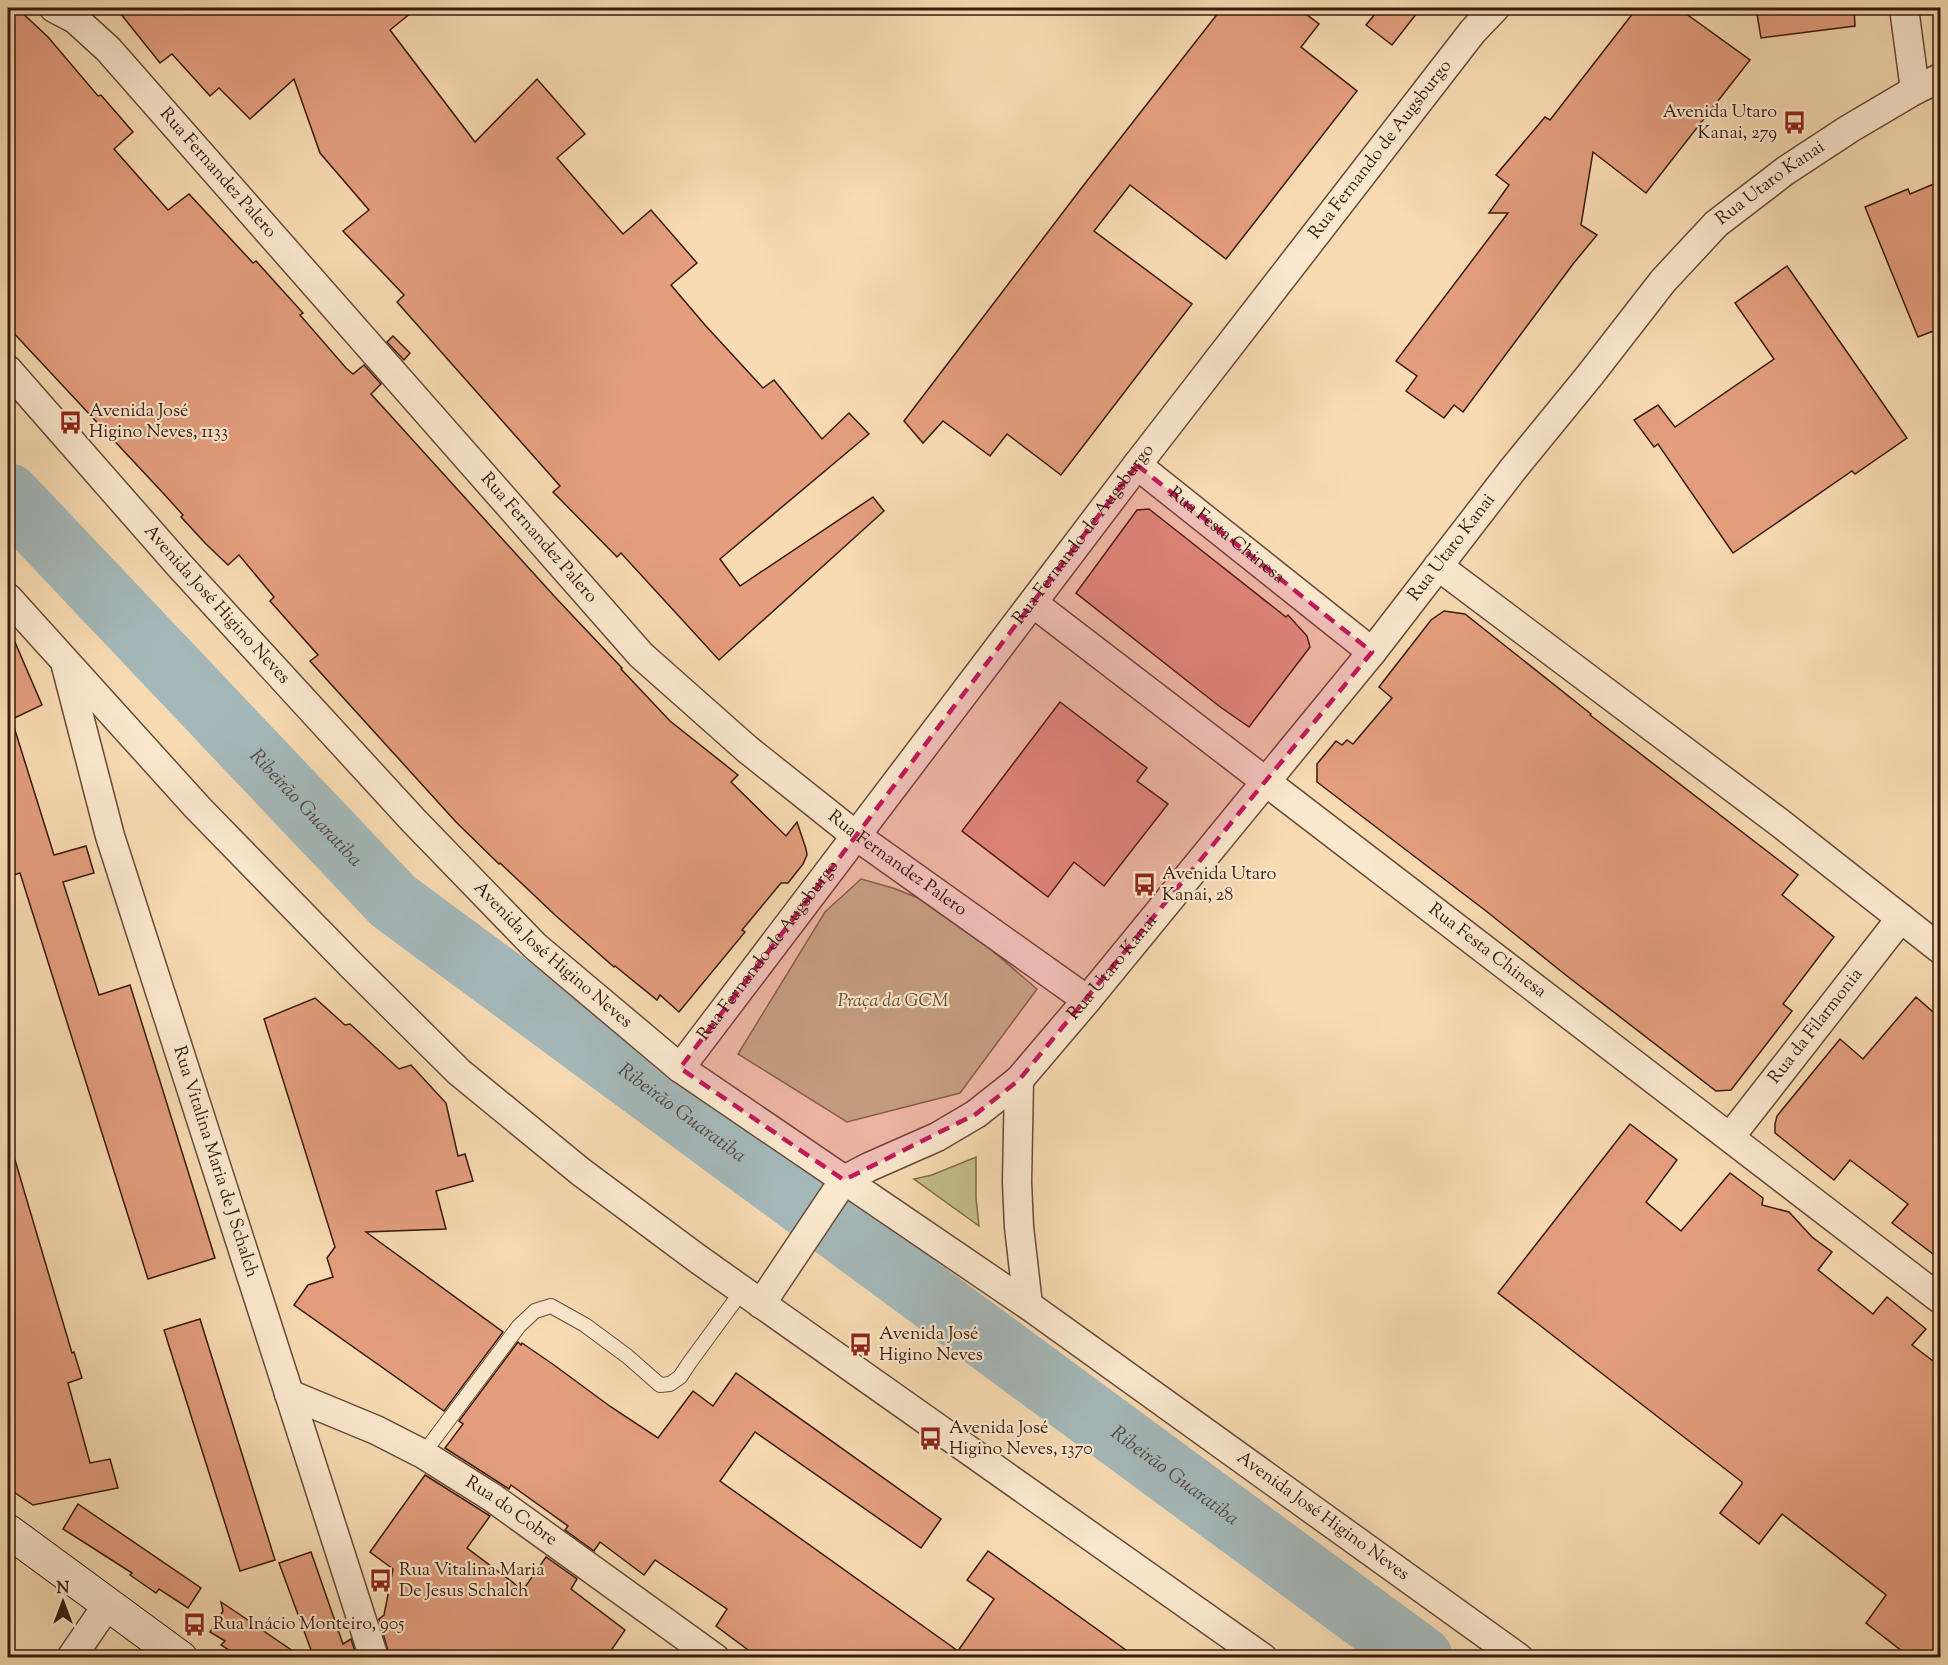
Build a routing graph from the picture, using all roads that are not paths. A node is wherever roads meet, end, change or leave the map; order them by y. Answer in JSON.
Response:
{"nodes":[{"id":1,"x":54,"y":8,"type":"edge"},
{"id":2,"x":1495,"y":8,"type":"edge"},
{"id":3,"x":1904,"y":8,"type":"edge"},
{"id":4,"x":1941,"y":78,"type":"edge"},
{"id":5,"x":1915,"y":90,"type":"junction"},
{"id":6,"x":8,"y":370,"type":"edge"},
{"id":7,"x":1137,"y":465,"type":"junction"},
{"id":8,"x":1438,"y":566,"type":"junction"},
{"id":9,"x":8,"y":598,"type":"edge"},
{"id":10,"x":1033,"y":603,"type":"junction"},
{"id":11,"x":1372,"y":652,"type":"junction"},
{"id":12,"x":64,"y":661,"type":"junction"},
{"id":13,"x":1265,"y":781,"type":"junction"},
{"id":14,"x":855,"y":835,"type":"junction"},
{"id":15,"x":1901,"y":918,"type":"junction"},
{"id":16,"x":1941,"y":949,"type":"edge"},
{"id":17,"x":1087,"y":1000,"type":"junction"},
{"id":18,"x":680,"y":1068,"type":"junction"},
{"id":19,"x":1019,"y":1080,"type":"junction"},
{"id":20,"x":1730,"y":1137,"type":"junction"},
{"id":21,"x":844,"y":1180,"type":"junction"},
{"id":22,"x":751,"y":1297,"type":"junction"},
{"id":23,"x":1941,"y":1299,"type":"edge"},
{"id":24,"x":1028,"y":1305,"type":"junction"},
{"id":25,"x":289,"y":1394,"type":"junction"},
{"id":26,"x":423,"y":1454,"type":"junction"},
{"id":27,"x":8,"y":1531,"type":"edge"},
{"id":28,"x":108,"y":1604,"type":"junction"},
{"id":29,"x":70,"y":1658,"type":"edge"},
{"id":30,"x":182,"y":1658,"type":"edge"},
{"id":31,"x":374,"y":1658,"type":"edge"},
{"id":32,"x":715,"y":1658,"type":"edge"},
{"id":33,"x":1263,"y":1658,"type":"edge"},
{"id":34,"x":1519,"y":1658,"type":"edge"}],
"edges":[{"from":1,"to":14,"type":"street","name":"Rua Fernandez Palero"},
{"from":2,"to":7,"type":"street","name":"Rua Fernando de Augsburgo"},
{"from":3,"to":5,"type":"street"},
{"from":4,"to":5,"type":"street","name":"Rua Utaro Kanai"},
{"from":5,"to":8,"type":"street","name":"Rua Utaro Kanai"},
{"from":6,"to":18,"type":"street","name":"Avenida José Higino Neves"},
{"from":7,"to":10,"type":"street","name":"Rua Fernando de Augsburgo"},
{"from":7,"to":11,"type":"street","name":"Rua Festa Chinesa"},
{"from":8,"to":11,"type":"street","name":"Rua Utaro Kanai"},
{"from":8,"to":15,"type":"street"},
{"from":9,"to":12,"type":"street"},
{"from":10,"to":13,"type":"street","name":"Rua Festa Chinesa"},
{"from":10,"to":14,"type":"street","name":"Rua Fernando de Augsburgo"},
{"from":11,"to":13,"type":"street","name":"Rua Utaro Kanai"},
{"from":12,"to":22,"type":"street"},
{"from":12,"to":25,"type":"street","name":"Rua Vitalina Maria de J Schalch"},
{"from":13,"to":17,"type":"street","name":"Rua Utaro Kanai"},
{"from":13,"to":20,"type":"street","name":"Rua Festa Chinesa"},
{"from":14,"to":17,"type":"street","name":"Rua Fernandez Palero"},
{"from":14,"to":18,"type":"street","name":"Rua Fernando de Augsburgo"},
{"from":15,"to":16,"type":"street"},
{"from":15,"to":20,"type":"street","name":"Rua da Filarmonia"},
{"from":17,"to":19,"type":"street","name":"Rua Utaro Kanai"},
{"from":18,"to":21,"type":"street","name":"Avenida José Higino Neves"},
{"from":19,"to":21,"type":"street","name":"Rua Utaro Kanai"},
{"from":19,"to":24,"type":"street"},
{"from":20,"to":23,"type":"street","name":"Rua Festa Chinesa"},
{"from":21,"to":22,"type":"street"},
{"from":21,"to":24,"type":"street","name":"Avenida José Higino Neves"},
{"from":22,"to":26,"type":"lane"},
{"from":22,"to":33,"type":"street"},
{"from":24,"to":34,"type":"street","name":"Avenida José Higino Neves"},
{"from":25,"to":26,"type":"street","name":"Rua do Cobre"},
{"from":25,"to":31,"type":"street","name":"Rua Vitalina Maria de J Schalch"},
{"from":26,"to":32,"type":"street","name":"Rua do Cobre"},
{"from":27,"to":28,"type":"street"},
{"from":28,"to":29,"type":"street"},
{"from":28,"to":30,"type":"street"}]}
